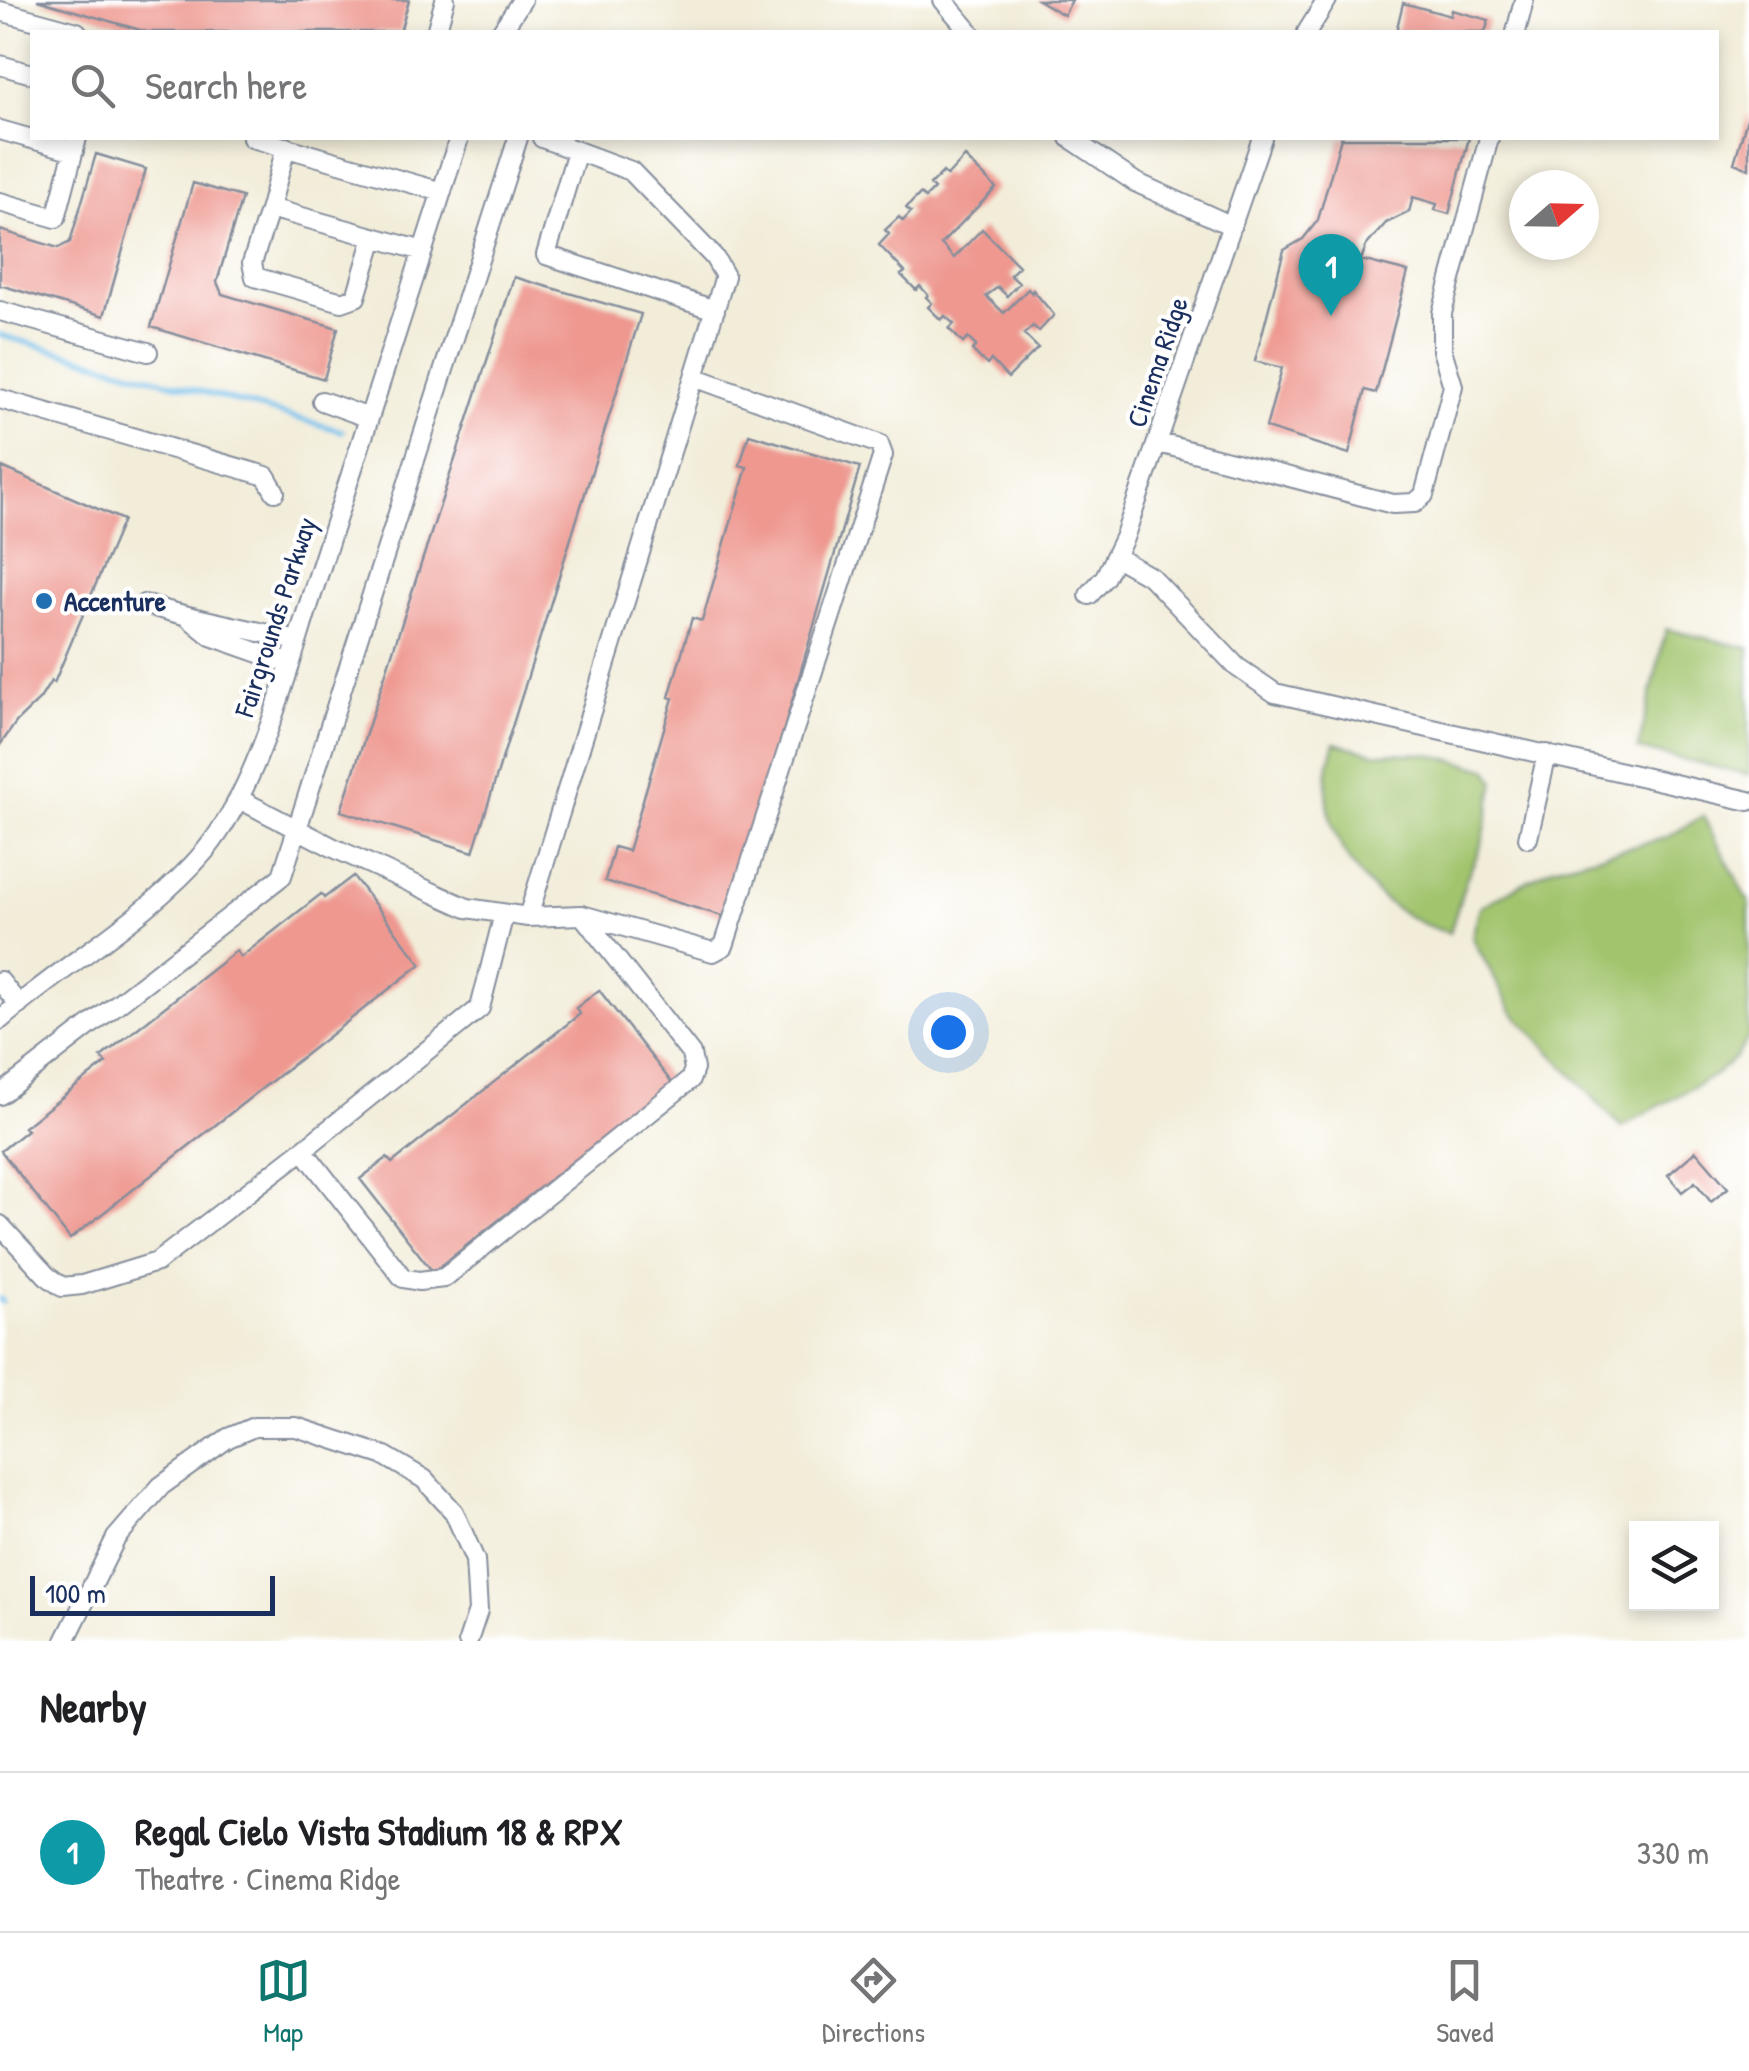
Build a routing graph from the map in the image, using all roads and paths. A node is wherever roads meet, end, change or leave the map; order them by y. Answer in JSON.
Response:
{"nodes":[{"id":1,"x":445,"y":0,"type":"edge"},
{"id":2,"x":522,"y":0,"type":"edge"},
{"id":3,"x":943,"y":0,"type":"edge"},
{"id":4,"x":1328,"y":0,"type":"edge"},
{"id":5,"x":1524,"y":0,"type":"edge"},
{"id":6,"x":0,"y":11,"type":"edge"},
{"id":7,"x":70,"y":30,"type":"edge"},
{"id":8,"x":437,"y":30,"type":"edge"},
{"id":9,"x":501,"y":30,"type":"edge"},
{"id":10,"x":968,"y":30,"type":"edge"},
{"id":11,"x":1308,"y":30,"type":"edge"},
{"id":12,"x":1516,"y":30,"type":"edge"},
{"id":13,"x":0,"y":65,"type":"edge"},
{"id":14,"x":30,"y":73,"type":"edge"},
{"id":15,"x":0,"y":130,"type":"edge"},
{"id":16,"x":30,"y":136,"type":"edge"},
{"id":17,"x":459,"y":140,"type":"edge"},
{"id":18,"x":517,"y":140,"type":"edge"},
{"id":19,"x":548,"y":140,"type":"edge"},
{"id":20,"x":1073,"y":140,"type":"edge"},
{"id":21,"x":1261,"y":140,"type":"edge"},
{"id":22,"x":1487,"y":140,"type":"edge"},
{"id":23,"x":280,"y":143,"type":"edge"},
{"id":24,"x":75,"y":144,"type":"edge"},
{"id":25,"x":577,"y":150,"type":"junction"},
{"id":26,"x":442,"y":192,"type":"junction"},
{"id":27,"x":0,"y":202,"type":"edge"},
{"id":28,"x":270,"y":208,"type":"junction"},
{"id":29,"x":1232,"y":226,"type":"junction"},
{"id":30,"x":374,"y":237,"type":"junction"},
{"id":31,"x":423,"y":251,"type":"junction"},
{"id":32,"x":715,"y":310,"type":"junction"},
{"id":33,"x":0,"y":311,"type":"edge"},
{"id":34,"x":148,"y":352,"type":"dead end"},
{"id":35,"x":694,"y":377,"type":"junction"},
{"id":36,"x":0,"y":400,"type":"edge"},
{"id":37,"x":322,"y":401,"type":"dead end"},
{"id":38,"x":369,"y":418,"type":"junction"},
{"id":39,"x":1159,"y":443,"type":"junction"},
{"id":40,"x":275,"y":492,"type":"dead end"},
{"id":41,"x":1116,"y":557,"type":"junction"},
{"id":42,"x":1088,"y":595,"type":"dead end"},
{"id":43,"x":144,"y":604,"type":"dead end"},
{"id":44,"x":188,"y":618,"type":"junction"},
{"id":45,"x":296,"y":640,"type":"junction"},
{"id":46,"x":288,"y":664,"type":"junction"},
{"id":47,"x":1547,"y":754,"type":"junction"},
{"id":48,"x":240,"y":799,"type":"junction"},
{"id":49,"x":1749,"y":801,"type":"edge"},
{"id":50,"x":295,"y":828,"type":"junction"},
{"id":51,"x":1528,"y":838,"type":"dead end"},
{"id":52,"x":504,"y":914,"type":"junction"},
{"id":53,"x":582,"y":915,"type":"junction"},
{"id":54,"x":528,"y":918,"type":"junction"},
{"id":55,"x":0,"y":981,"type":"edge"},
{"id":56,"x":19,"y":1005,"type":"junction"},
{"id":57,"x":0,"y":1020,"type":"edge"},
{"id":58,"x":0,"y":1095,"type":"edge"},
{"id":59,"x":304,"y":1150,"type":"junction"},
{"id":60,"x":0,"y":1225,"type":"edge"},
{"id":61,"x":65,"y":1641,"type":"edge"},
{"id":62,"x":468,"y":1641,"type":"edge"}],
"edges":[{"from":1,"to":8,"type":"street"},
{"from":2,"to":9,"type":"street"},
{"from":3,"to":10,"type":"street"},
{"from":4,"to":11,"type":"street"},
{"from":5,"to":12,"type":"street"},
{"from":6,"to":7,"type":"street"},
{"from":13,"to":14,"type":"street"},
{"from":15,"to":16,"type":"street"},
{"from":17,"to":26,"type":"street","name":"Fairgrounds Parkway"},
{"from":18,"to":50,"type":"street"},
{"from":19,"to":25,"type":"street"},
{"from":20,"to":29,"type":"street"},
{"from":21,"to":29,"type":"street","name":"Cinema Ridge"},
{"from":22,"to":39,"type":"street"},
{"from":23,"to":26,"type":"street"},
{"from":23,"to":28,"type":"street"},
{"from":24,"to":27,"type":"street"},
{"from":25,"to":32,"type":"street"},
{"from":25,"to":32,"type":"street"},
{"from":26,"to":31,"type":"street","name":"Fairgrounds Parkway"},
{"from":28,"to":30,"type":"street"},
{"from":28,"to":30,"type":"street"},
{"from":29,"to":39,"type":"street","name":"Cinema Ridge"},
{"from":30,"to":31,"type":"street"},
{"from":31,"to":38,"type":"street","name":"Fairgrounds Parkway"},
{"from":32,"to":35,"type":"street"},
{"from":33,"to":34,"type":"street"},
{"from":35,"to":53,"type":"street"},
{"from":35,"to":54,"type":"street"},
{"from":36,"to":40,"type":"street"},
{"from":37,"to":38,"type":"street"},
{"from":38,"to":45,"type":"street","name":"Fairgrounds Parkway"},
{"from":39,"to":41,"type":"street","name":"Cinema Ridge"},
{"from":41,"to":42,"type":"street","name":"Cinema Ridge"},
{"from":41,"to":47,"type":"street"},
{"from":43,"to":44,"type":"street"},
{"from":44,"to":45,"type":"street"},
{"from":44,"to":46,"type":"street"},
{"from":45,"to":46,"type":"street","name":"Fairgrounds Parkway"},
{"from":46,"to":48,"type":"street","name":"Fairgrounds Parkway"},
{"from":47,"to":49,"type":"street"},
{"from":47,"to":51,"type":"street"},
{"from":48,"to":50,"type":"street"},
{"from":48,"to":56,"type":"street","name":"Fairgrounds Parkway"},
{"from":50,"to":52,"type":"street"},
{"from":50,"to":58,"type":"street"},
{"from":52,"to":54,"type":"street"},
{"from":52,"to":59,"type":"street"},
{"from":53,"to":54,"type":"street"},
{"from":53,"to":59,"type":"street"},
{"from":55,"to":56,"type":"street"},
{"from":56,"to":57,"type":"street","name":"Fairgrounds Parkway"},
{"from":59,"to":60,"type":"street"},
{"from":61,"to":62,"type":"street"}]}
